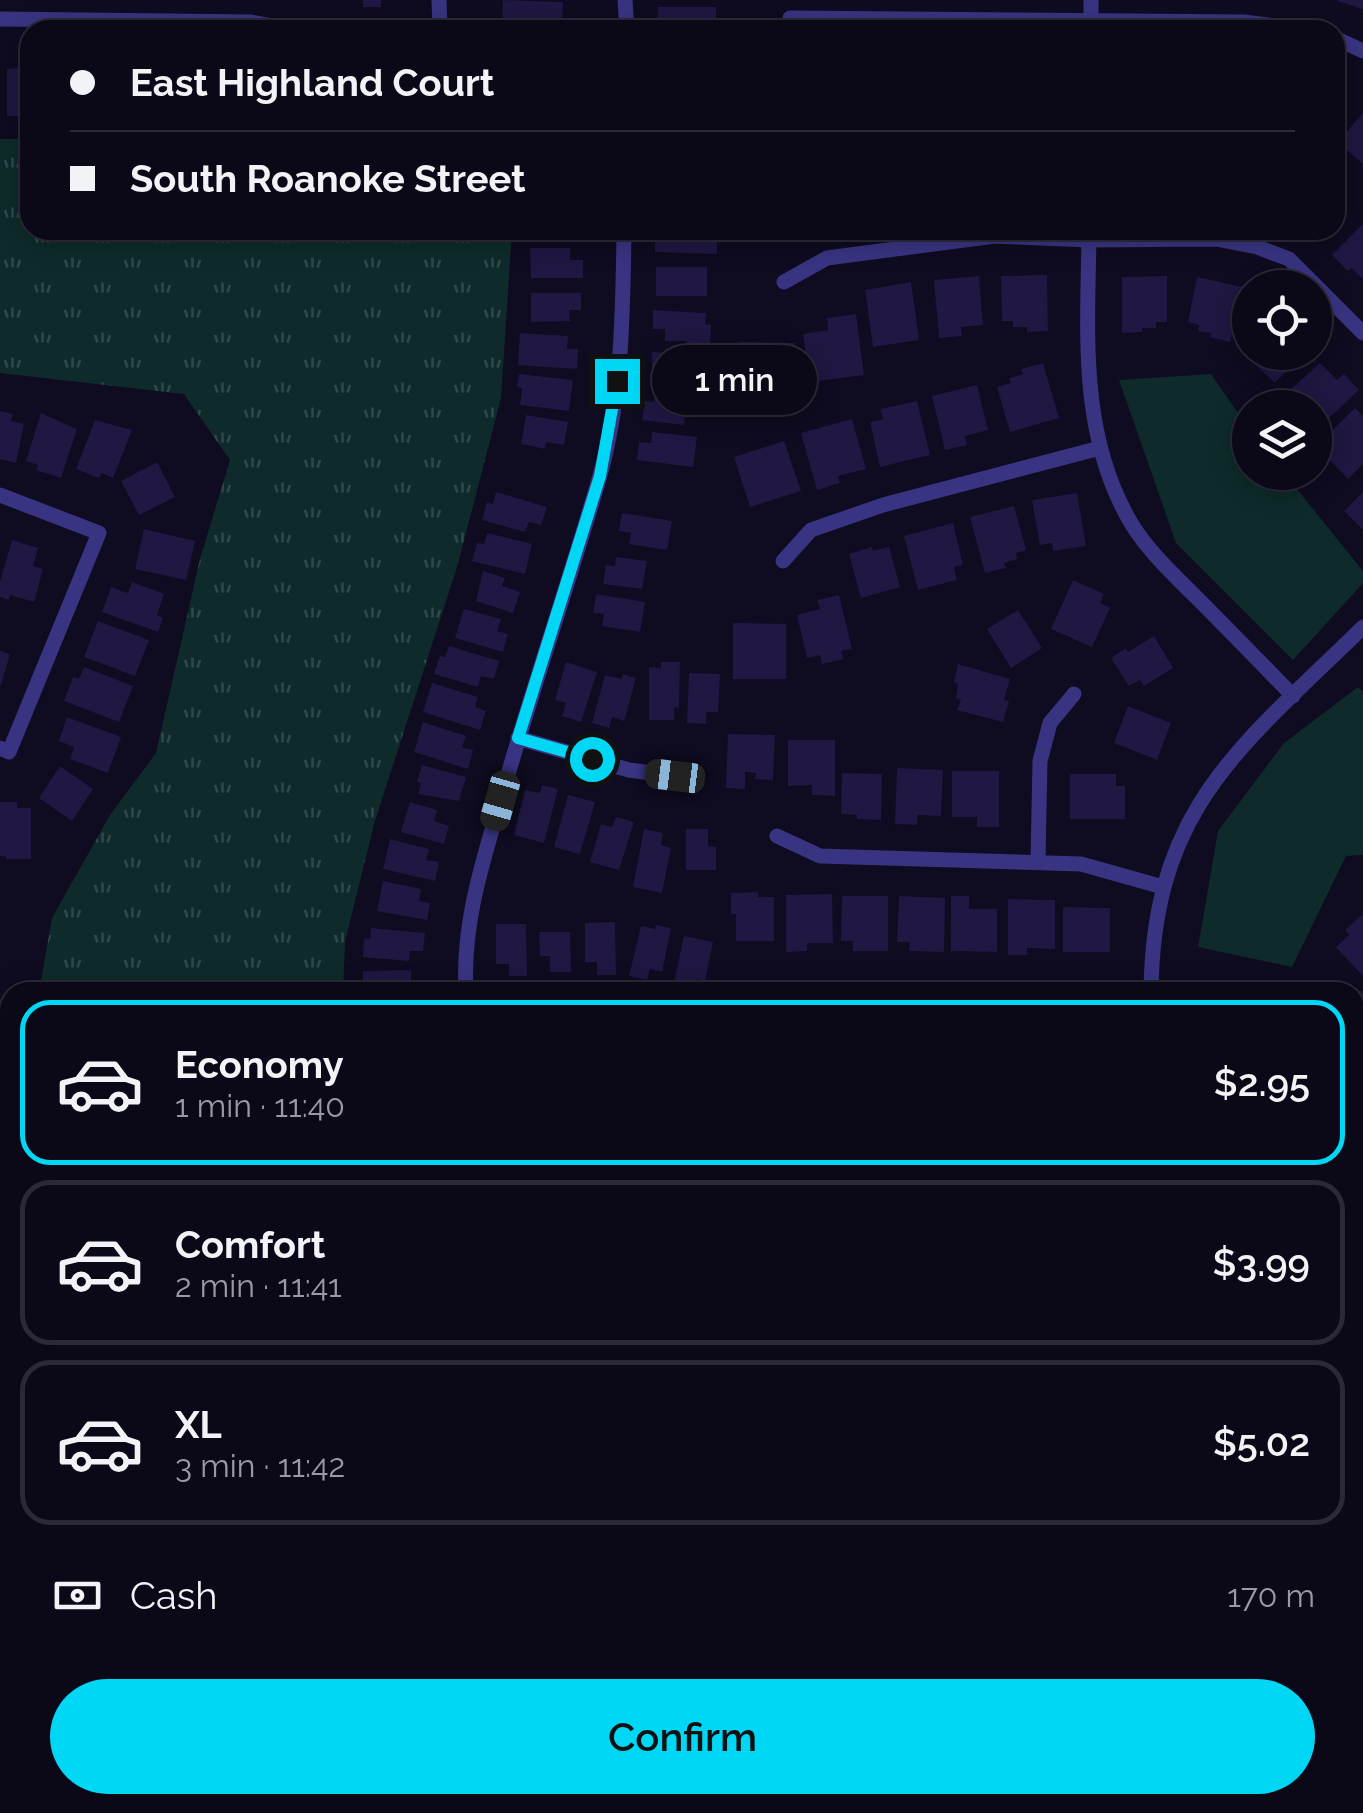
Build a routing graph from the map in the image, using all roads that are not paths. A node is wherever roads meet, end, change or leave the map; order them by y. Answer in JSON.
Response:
{"nodes":[{"id":1,"x":790,"y":18,"type":"dead end"},
{"id":2,"x":0,"y":19,"type":"edge"},
{"id":3,"x":84,"y":20,"type":"edge"},
{"id":4,"x":866,"y":20,"type":"edge"},
{"id":5,"x":624,"y":240,"type":"edge"},
{"id":6,"x":959,"y":240,"type":"edge"},
{"id":7,"x":1089,"y":240,"type":"edge"},
{"id":8,"x":1225,"y":240,"type":"edge"},
{"id":9,"x":784,"y":282,"type":"dead end"},
{"id":10,"x":1363,"y":333,"type":"edge"},
{"id":11,"x":1100,"y":448,"type":"junction"},
{"id":12,"x":0,"y":495,"type":"edge"},
{"id":13,"x":783,"y":561,"type":"dead end"},
{"id":14,"x":1363,"y":628,"type":"edge"},
{"id":15,"x":1074,"y":694,"type":"dead end"},
{"id":16,"x":1293,"y":696,"type":"junction"},
{"id":17,"x":518,"y":738,"type":"junction"},
{"id":18,"x":4,"y":750,"type":"edge"},
{"id":19,"x":675,"y":776,"type":"dead end"},
{"id":20,"x":777,"y":836,"type":"dead end"},
{"id":21,"x":1038,"y":861,"type":"junction"},
{"id":22,"x":1163,"y":886,"type":"junction"},
{"id":23,"x":466,"y":982,"type":"edge"},
{"id":24,"x":1151,"y":982,"type":"edge"}],
"edges":[{"from":1,"to":4,"type":"street"},
{"from":2,"to":3,"type":"street"},
{"from":5,"to":17,"type":"street"},
{"from":6,"to":9,"type":"street"},
{"from":7,"to":11,"type":"street"},
{"from":8,"to":10,"type":"street"},
{"from":11,"to":13,"type":"street"},
{"from":11,"to":16,"type":"street"},
{"from":12,"to":18,"type":"street"},
{"from":14,"to":16,"type":"street"},
{"from":15,"to":21,"type":"street"},
{"from":16,"to":22,"type":"street"},
{"from":17,"to":19,"type":"street"},
{"from":17,"to":23,"type":"street"},
{"from":20,"to":21,"type":"street"},
{"from":21,"to":22,"type":"street"},
{"from":22,"to":24,"type":"street"}]}
